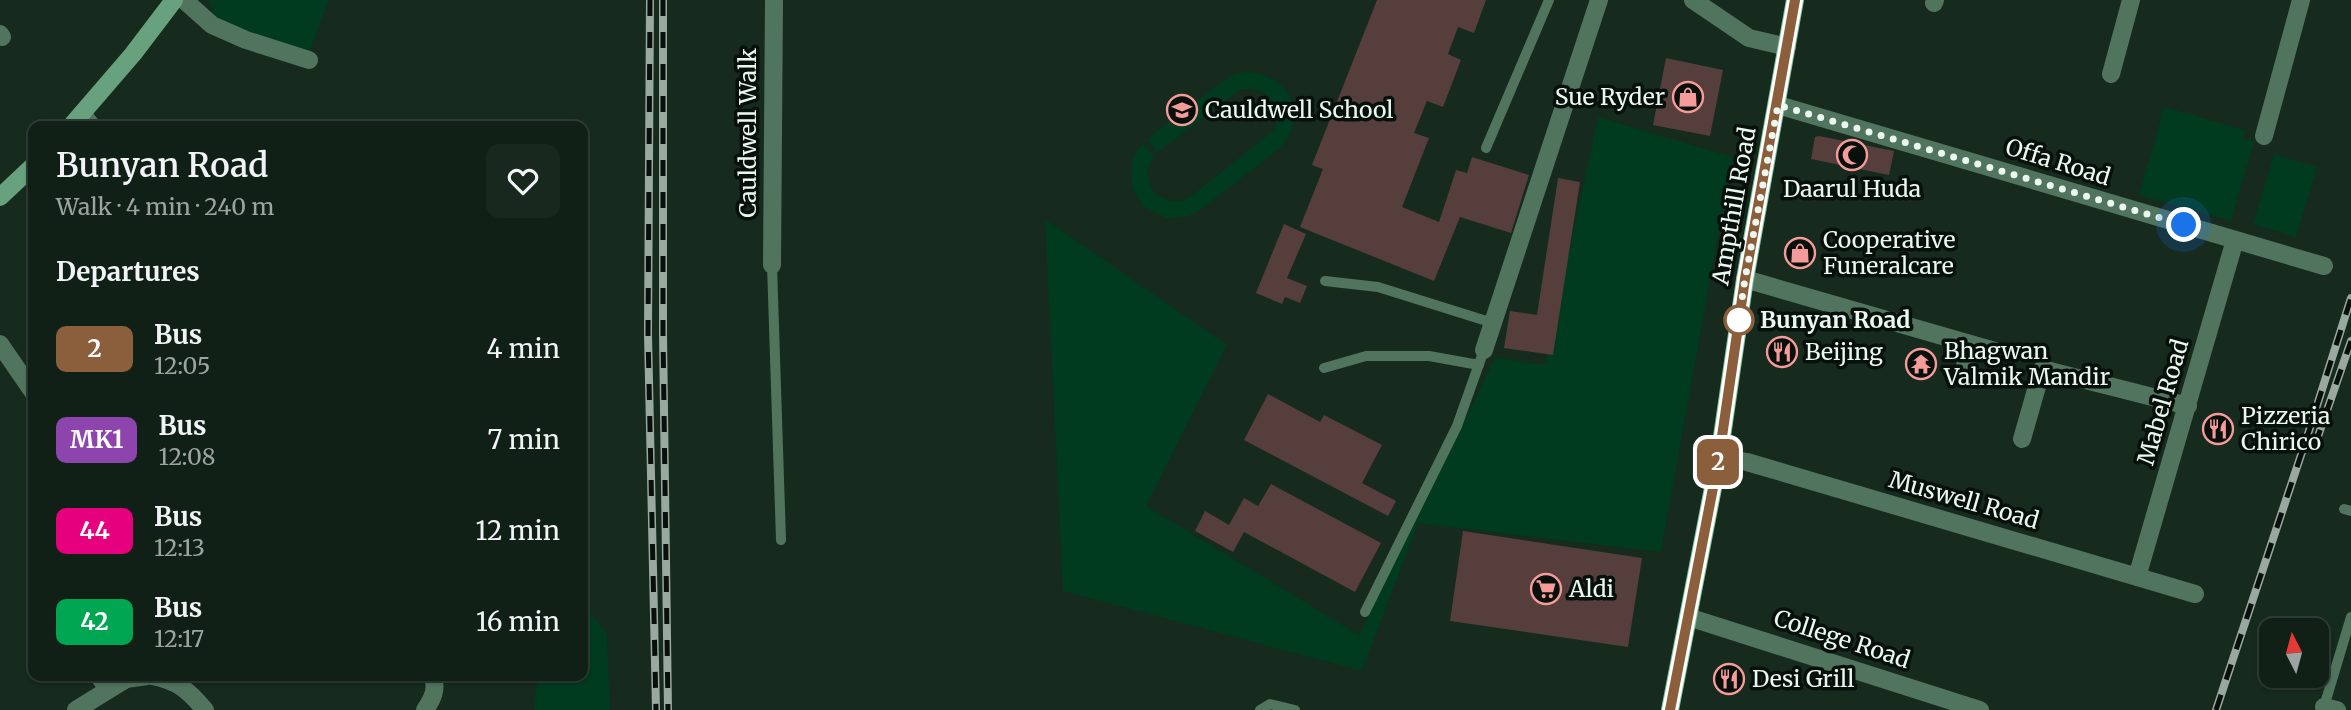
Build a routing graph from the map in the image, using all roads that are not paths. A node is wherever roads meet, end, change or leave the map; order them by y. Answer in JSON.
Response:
{"nodes":[{"id":1,"x":174,"y":0,"type":"edge"},
{"id":2,"x":184,"y":0,"type":"edge"},
{"id":3,"x":774,"y":0,"type":"edge"},
{"id":4,"x":1549,"y":0,"type":"edge"},
{"id":5,"x":1600,"y":0,"type":"edge"},
{"id":6,"x":1693,"y":0,"type":"edge"},
{"id":7,"x":1795,"y":0,"type":"edge"},
{"id":8,"x":2131,"y":0,"type":"edge"},
{"id":9,"x":2301,"y":0,"type":"edge"},
{"id":10,"x":1787,"y":47,"type":"junction"},
{"id":11,"x":309,"y":61,"type":"dead end"},
{"id":12,"x":2110,"y":74,"type":"dead end"},
{"id":13,"x":1778,"y":105,"type":"junction"},
{"id":14,"x":83,"y":121,"type":"edge"},
{"id":15,"x":2264,"y":136,"type":"dead end"},
{"id":16,"x":1486,"y":148,"type":"dead end"},
{"id":17,"x":28,"y":171,"type":"edge"},
{"id":18,"x":0,"y":197,"type":"edge"},
{"id":19,"x":2235,"y":240,"type":"junction"},
{"id":20,"x":772,"y":265,"type":"joint"},
{"id":21,"x":2324,"y":266,"type":"dead end"},
{"id":22,"x":1745,"y":279,"type":"junction"},
{"id":23,"x":1325,"y":281,"type":"dead end"},
{"id":24,"x":1493,"y":323,"type":"junction"},
{"id":25,"x":0,"y":344,"type":"edge"},
{"id":26,"x":1971,"y":345,"type":"junction"},
{"id":27,"x":1998,"y":352,"type":"dead end"},
{"id":28,"x":1481,"y":358,"type":"junction"},
{"id":29,"x":1324,"y":368,"type":"dead end"},
{"id":30,"x":1963,"y":373,"type":"dead end"},
{"id":31,"x":28,"y":385,"type":"edge"},
{"id":32,"x":2188,"y":406,"type":"junction"},
{"id":33,"x":2022,"y":439,"type":"dead end"},
{"id":34,"x":1719,"y":457,"type":"junction"},
{"id":35,"x":781,"y":540,"type":"dead end"},
{"id":36,"x":2137,"y":577,"type":"junction"},
{"id":37,"x":2195,"y":594,"type":"dead end"},
{"id":38,"x":1365,"y":612,"type":"dead end"},
{"id":39,"x":1688,"y":617,"type":"junction"},
{"id":40,"x":2351,"y":617,"type":"edge"},
{"id":41,"x":97,"y":681,"type":"edge"},
{"id":42,"x":123,"y":681,"type":"edge"},
{"id":43,"x":171,"y":681,"type":"edge"},
{"id":44,"x":434,"y":681,"type":"edge"},
{"id":45,"x":105,"y":692,"type":"junction"},
{"id":46,"x":1265,"y":707,"type":"edge"},
{"id":47,"x":2328,"y":709,"type":"edge"},
{"id":48,"x":76,"y":710,"type":"edge"},
{"id":49,"x":205,"y":710,"type":"edge"},
{"id":50,"x":425,"y":710,"type":"edge"},
{"id":51,"x":1295,"y":710,"type":"edge"},
{"id":52,"x":1670,"y":710,"type":"edge"},
{"id":53,"x":1980,"y":710,"type":"edge"}],
"edges":[{"from":1,"to":14,"type":"main road"},
{"from":2,"to":11,"type":"street"},
{"from":3,"to":20,"type":"street","name":"Cauldwell Walk"},
{"from":4,"to":16,"type":"lane"},
{"from":5,"to":24,"type":"street"},
{"from":6,"to":10,"type":"street"},
{"from":7,"to":10,"type":"main road","name":"Ampthill Road"},
{"from":8,"to":12,"type":"street"},
{"from":9,"to":15,"type":"street"},
{"from":10,"to":13,"type":"main road","name":"Ampthill Road"},
{"from":13,"to":19,"type":"street","name":"Offa Road"},
{"from":13,"to":22,"type":"main road","name":"Ampthill Road"},
{"from":17,"to":18,"type":"main road"},
{"from":19,"to":21,"type":"street","name":"Offa Road"},
{"from":19,"to":32,"type":"street","name":"Mabel Road"},
{"from":20,"to":35,"type":"lane"},
{"from":22,"to":26,"type":"street"},
{"from":22,"to":34,"type":"main road","name":"Ampthill Road"},
{"from":23,"to":24,"type":"lane"},
{"from":24,"to":28,"type":"street"},
{"from":25,"to":31,"type":"street"},
{"from":26,"to":27,"type":"street"},
{"from":26,"to":30,"type":"street"},
{"from":28,"to":29,"type":"lane"},
{"from":28,"to":38,"type":"lane"},
{"from":32,"to":33,"type":"street"},
{"from":32,"to":36,"type":"street","name":"Mabel Road"},
{"from":34,"to":36,"type":"street","name":"Muswell Road"},
{"from":34,"to":39,"type":"main road","name":"Ampthill Road"},
{"from":36,"to":37,"type":"street","name":"Muswell Road"},
{"from":39,"to":52,"type":"main road","name":"Ampthill Road"},
{"from":39,"to":53,"type":"street","name":"College Road"},
{"from":40,"to":47,"type":"lane"},
{"from":41,"to":45,"type":"lane"},
{"from":42,"to":45,"type":"street"},
{"from":43,"to":49,"type":"street"},
{"from":44,"to":50,"type":"street"},
{"from":45,"to":48,"type":"street"},
{"from":46,"to":51,"type":"lane"}]}
